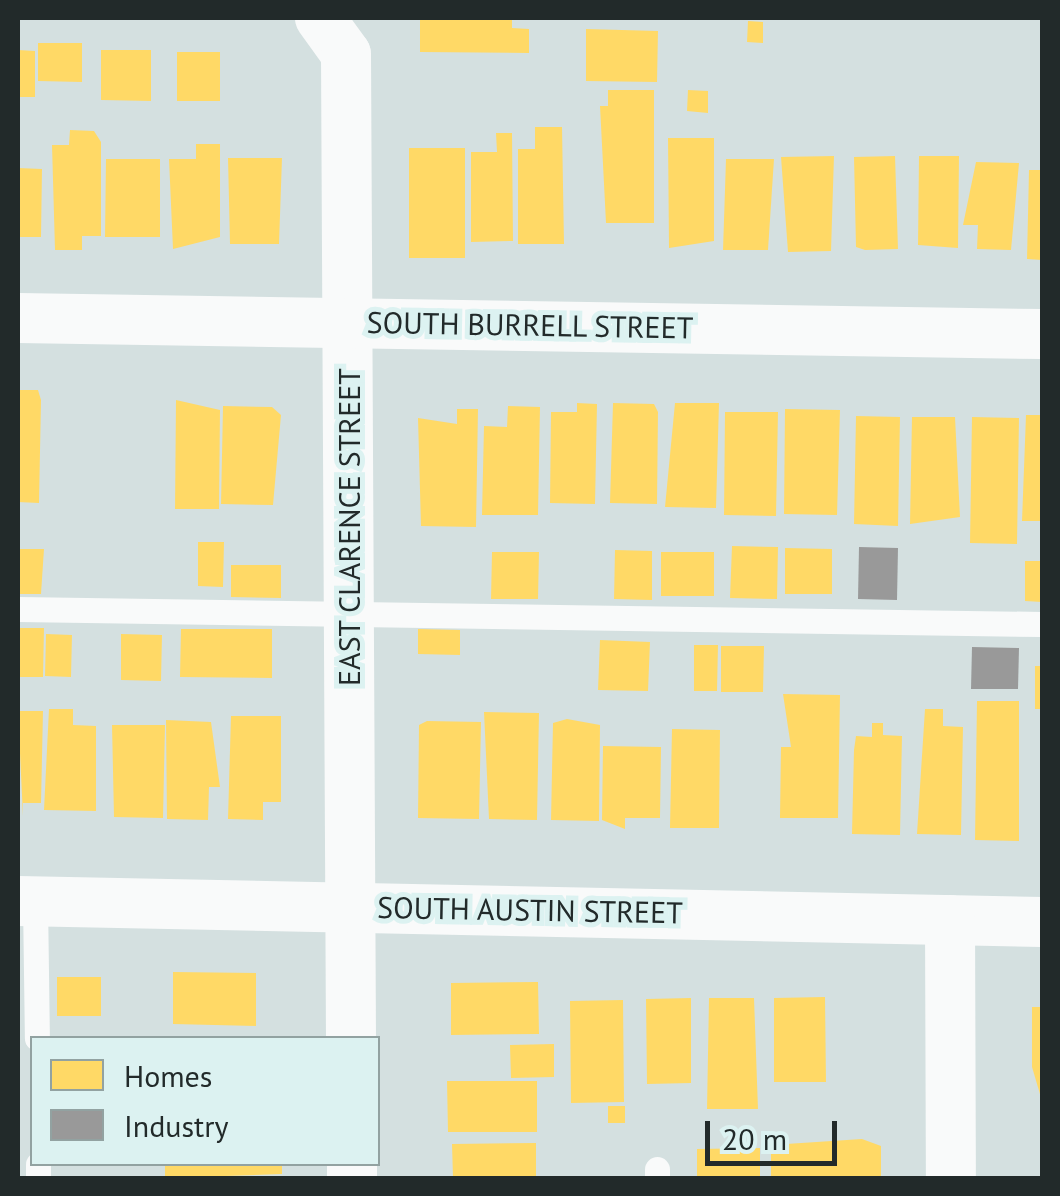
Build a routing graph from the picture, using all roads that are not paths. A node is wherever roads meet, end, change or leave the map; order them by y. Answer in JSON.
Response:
{"nodes":[{"id":1,"x":324,"y":19,"type":"edge"},
{"id":2,"x":18,"y":318,"type":"edge"},
{"id":3,"x":347,"y":322,"type":"junction"},
{"id":4,"x":1042,"y":334,"type":"edge"},
{"id":5,"x":18,"y":609,"type":"edge"},
{"id":6,"x":350,"y":614,"type":"junction"},
{"id":7,"x":1042,"y":624,"type":"edge"},
{"id":8,"x":26,"y":901,"type":"edge"},
{"id":9,"x":351,"y":905,"type":"junction"},
{"id":10,"x":950,"y":920,"type":"junction"},
{"id":11,"x":1042,"y":922,"type":"edge"},
{"id":12,"x":37,"y":1036,"type":"edge"},
{"id":13,"x":352,"y":1036,"type":"edge"},
{"id":14,"x":951,"y":1178,"type":"edge"}],
"edges":[{"from":1,"to":3,"type":"street","name":"EAST CLARENCE STREET"},
{"from":2,"to":3,"type":"street","name":"SOUTH BURRELL STREET"},
{"from":3,"to":4,"type":"street","name":"SOUTH BURRELL STREET"},
{"from":3,"to":6,"type":"street","name":"EAST CLARENCE STREET"},
{"from":5,"to":6,"type":"lane"},
{"from":6,"to":7,"type":"lane"},
{"from":6,"to":9,"type":"street","name":"EAST CLARENCE STREET"},
{"from":8,"to":9,"type":"street","name":"SOUTH AUSTIN STREET"},
{"from":8,"to":12,"type":"lane"},
{"from":9,"to":10,"type":"street","name":"SOUTH AUSTIN STREET"},
{"from":9,"to":13,"type":"street","name":"EAST CLARENCE STREET"},
{"from":10,"to":11,"type":"street","name":"SOUTH AUSTIN STREET"},
{"from":10,"to":14,"type":"street"}]}
